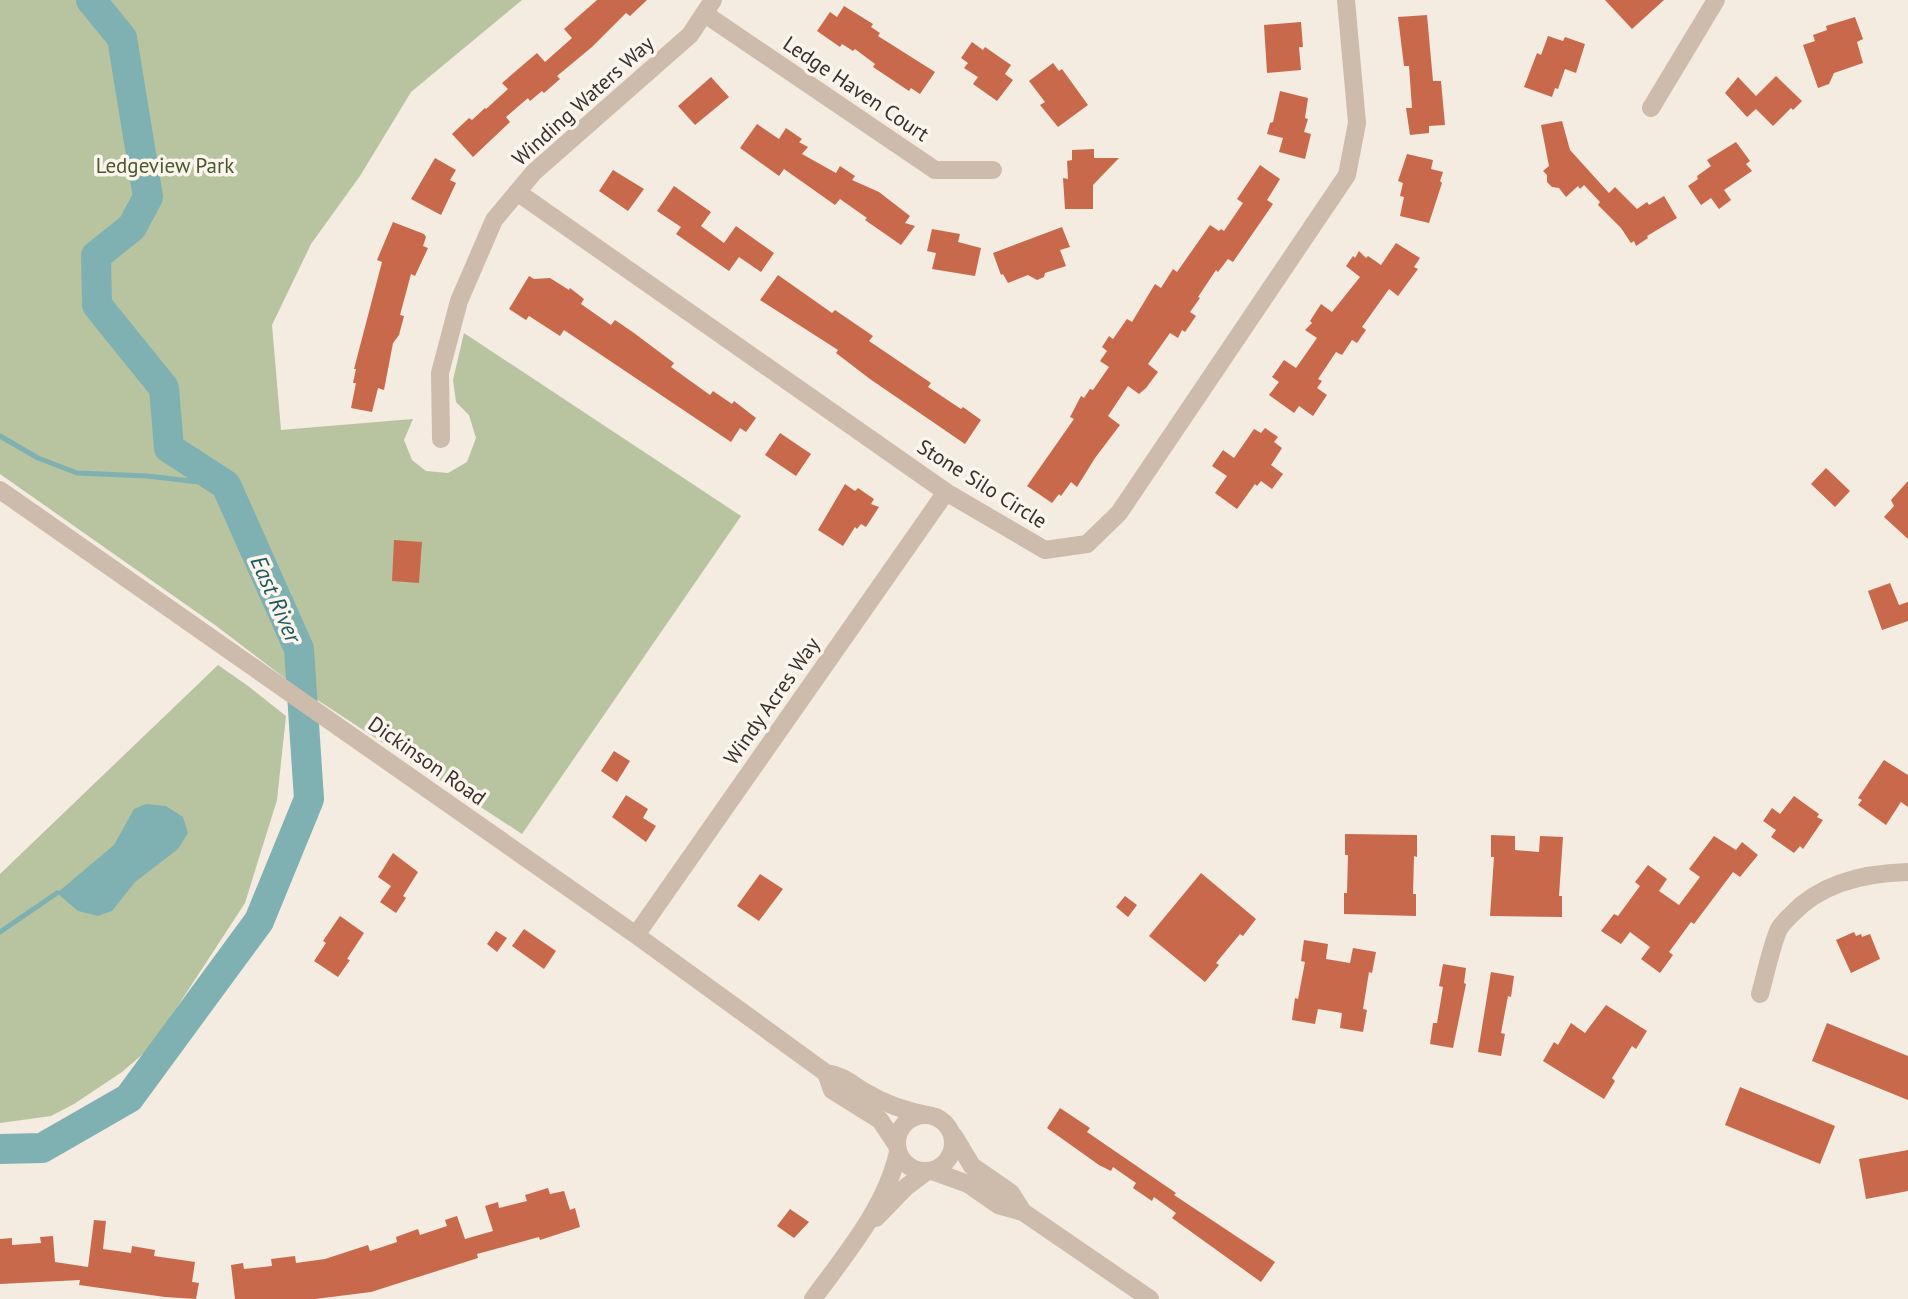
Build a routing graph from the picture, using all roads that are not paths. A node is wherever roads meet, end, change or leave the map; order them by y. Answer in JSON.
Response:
{"nodes":[{"id":1,"x":1346,"y":0,"type":"edge"},
{"id":2,"x":1716,"y":0,"type":"edge"},
{"id":3,"x":709,"y":7,"type":"edge"},
{"id":4,"x":1651,"y":108,"type":"dead end"},
{"id":5,"x":993,"y":170,"type":"dead end"},
{"id":6,"x":517,"y":192,"type":"junction"},
{"id":7,"x":441,"y":439,"type":"dead end"},
{"id":8,"x":0,"y":491,"type":"edge"},
{"id":9,"x":946,"y":492,"type":"junction"},
{"id":10,"x":1908,"y":872,"type":"edge"},
{"id":11,"x":636,"y":936,"type":"junction"},
{"id":12,"x":1760,"y":994,"type":"dead end"},
{"id":13,"x":825,"y":1073,"type":"junction"},
{"id":14,"x":928,"y":1115,"type":"junction"},
{"id":15,"x":951,"y":1131,"type":"junction"},
{"id":16,"x":897,"y":1148,"type":"junction"},
{"id":17,"x":929,"y":1171,"type":"junction"},
{"id":18,"x":1023,"y":1212,"type":"junction"},
{"id":19,"x":859,"y":1236,"type":"junction"},
{"id":20,"x":813,"y":1299,"type":"edge"},
{"id":21,"x":1150,"y":1299,"type":"edge"}],
"edges":[{"from":1,"to":9,"type":"street","name":"Stone Silo Circle"},
{"from":2,"to":4,"type":"street"},
{"from":3,"to":5,"type":"street","name":"Ledge Haven Court"},
{"from":3,"to":6,"type":"street","name":"Winding Waters Way"},
{"from":6,"to":7,"type":"street","name":"Winding Waters Way"},
{"from":6,"to":9,"type":"street","name":"Stone Silo Circle"},
{"from":8,"to":11,"type":"street","name":"Dickinson Road"},
{"from":9,"to":11,"type":"street","name":"Windy Acres Way"},
{"from":10,"to":12,"type":"street"},
{"from":11,"to":13,"type":"street","name":"Dickinson Road"},
{"from":13,"to":14,"type":"street","name":"Dickinson Road"},
{"from":13,"to":16,"type":"street","name":"Dickinson Road"},
{"from":14,"to":15,"type":"street"},
{"from":14,"to":16,"type":"street"},
{"from":15,"to":17,"type":"street"},
{"from":15,"to":18,"type":"street"},
{"from":16,"to":17,"type":"street"},
{"from":16,"to":19,"type":"street"},
{"from":17,"to":18,"type":"street"},
{"from":17,"to":19,"type":"street"},
{"from":18,"to":21,"type":"street"},
{"from":19,"to":20,"type":"street"}]}
